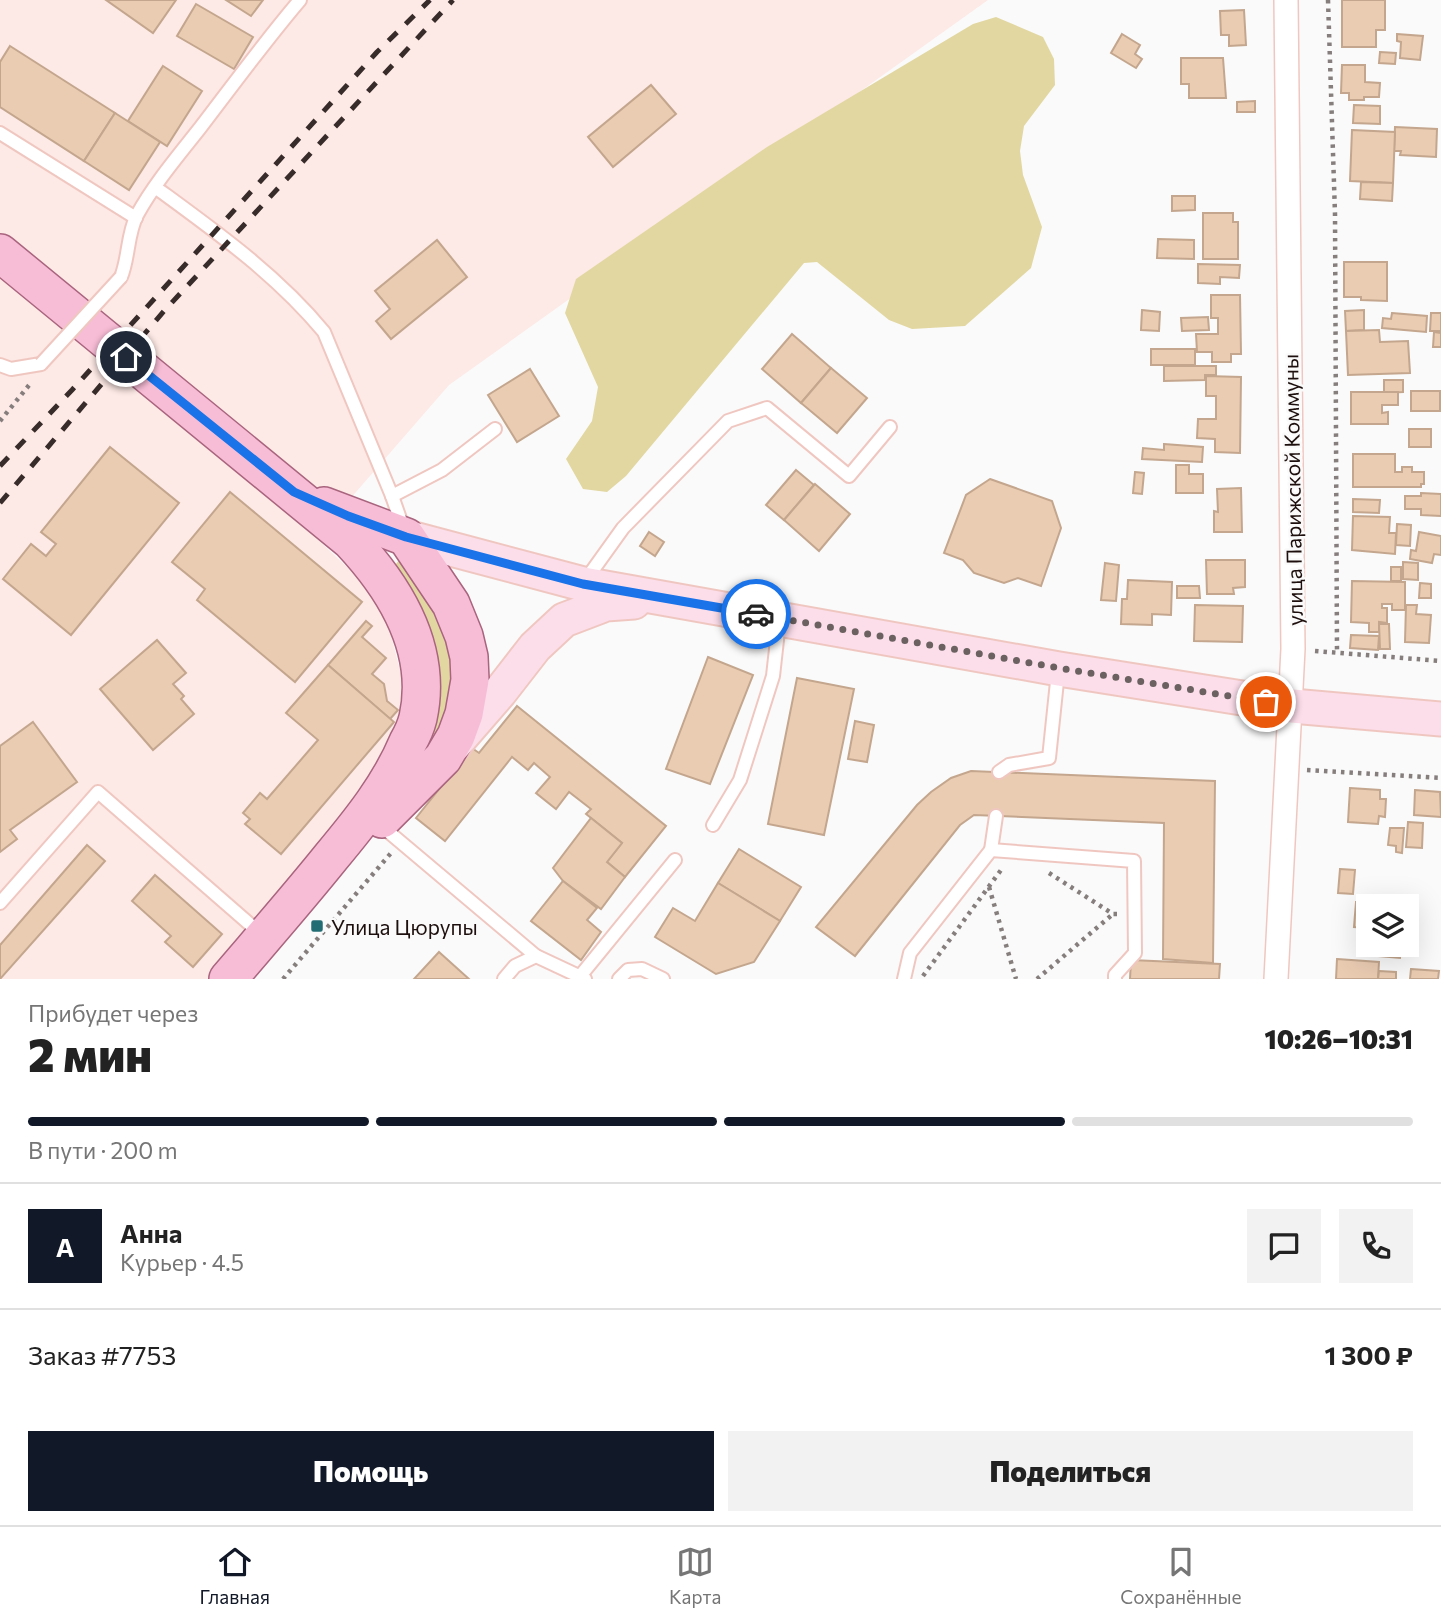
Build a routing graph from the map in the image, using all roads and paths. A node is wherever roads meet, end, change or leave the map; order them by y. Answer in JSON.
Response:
{"nodes":[{"id":1,"x":300,"y":0,"type":"edge"},
{"id":2,"x":1286,"y":0,"type":"edge"},
{"id":3,"x":1328,"y":0,"type":"edge"},
{"id":4,"x":0,"y":133,"type":"edge"},
{"id":5,"x":155,"y":187,"type":"junction"},
{"id":6,"x":136,"y":218,"type":"junction"},
{"id":7,"x":0,"y":253,"type":"edge"},
{"id":8,"x":41,"y":364,"type":"junction"},
{"id":9,"x":0,"y":365,"type":"edge"},
{"id":10,"x":0,"y":421,"type":"edge"},
{"id":11,"x":890,"y":427,"type":"dead end"},
{"id":12,"x":495,"y":429,"type":"dead end"},
{"id":13,"x":294,"y":492,"type":"junction"},
{"id":14,"x":392,"y":496,"type":"junction"},
{"id":15,"x":406,"y":537,"type":"junction"},
{"id":16,"x":583,"y":584,"type":"junction"},
{"id":17,"x":682,"y":600,"type":"junction"},
{"id":18,"x":779,"y":618,"type":"junction"},
{"id":19,"x":1293,"y":649,"type":"junction"},
{"id":20,"x":1337,"y":653,"type":"junction"},
{"id":21,"x":1441,"y":661,"type":"edge"},
{"id":22,"x":1059,"y":668,"type":"junction"},
{"id":23,"x":1292,"y":706,"type":"junction"},
{"id":24,"x":1441,"y":719,"type":"edge"},
{"id":25,"x":443,"y":758,"type":"junction"},
{"id":26,"x":1289,"y":768,"type":"junction"},
{"id":27,"x":999,"y":772,"type":"dead end"},
{"id":28,"x":1441,"y":778,"type":"edge"},
{"id":29,"x":996,"y":816,"type":"dead end"},
{"id":30,"x":713,"y":825,"type":"dead end"},
{"id":31,"x":389,"y":833,"type":"junction"},
{"id":32,"x":991,"y":850,"type":"junction"},
{"id":33,"x":1015,"y":851,"type":"junction"},
{"id":34,"x":675,"y":860,"type":"dead end"},
{"id":35,"x":321,"y":869,"type":"junction"},
{"id":36,"x":989,"y":886,"type":"junction"},
{"id":37,"x":0,"y":903,"type":"edge"},
{"id":38,"x":1112,"y":914,"type":"junction"},
{"id":39,"x":1135,"y":914,"type":"junction"},
{"id":40,"x":264,"y":937,"type":"junction"},
{"id":41,"x":536,"y":956,"type":"junction"},
{"id":42,"x":583,"y":977,"type":"edge"},
{"id":43,"x":229,"y":979,"type":"edge"},
{"id":44,"x":283,"y":979,"type":"edge"},
{"id":45,"x":504,"y":979,"type":"edge"},
{"id":46,"x":618,"y":979,"type":"edge"},
{"id":47,"x":663,"y":979,"type":"edge"},
{"id":48,"x":904,"y":979,"type":"edge"},
{"id":49,"x":916,"y":979,"type":"edge"},
{"id":50,"x":1016,"y":979,"type":"edge"},
{"id":51,"x":1037,"y":979,"type":"edge"},
{"id":52,"x":1115,"y":979,"type":"edge"},
{"id":53,"x":1276,"y":979,"type":"edge"}],
"edges":[{"from":1,"to":5,"type":"lane"},
{"from":2,"to":19,"type":"street","name":"улица Парижской Коммуны"},
{"from":3,"to":20,"type":"path"},
{"from":4,"to":6,"type":"lane"},
{"from":5,"to":6,"type":"lane"},
{"from":5,"to":14,"type":"lane"},
{"from":6,"to":8,"type":"lane","bridge":true},
{"from":7,"to":13,"type":"main road"},
{"from":8,"to":9,"type":"lane"},
{"from":8,"to":10,"type":"path"},
{"from":11,"to":16,"type":"lane"},
{"from":12,"to":14,"type":"lane"},
{"from":13,"to":15,"type":"main road"},
{"from":13,"to":35,"type":"main road"},
{"from":14,"to":15,"type":"lane"},
{"from":15,"to":16,"type":"main road"},
{"from":15,"to":25,"type":"main road"},
{"from":16,"to":17,"type":"main road"},
{"from":17,"to":18,"type":"main road"},
{"from":17,"to":25,"type":"main road"},
{"from":18,"to":22,"type":"main road"},
{"from":18,"to":30,"type":"lane"},
{"from":19,"to":20,"type":"path"},
{"from":19,"to":23,"type":"street","name":"улица Парижской Коммуны"},
{"from":20,"to":21,"type":"path"},
{"from":22,"to":23,"type":"main road"},
{"from":22,"to":27,"type":"lane"},
{"from":23,"to":24,"type":"main road"},
{"from":23,"to":26,"type":"street","name":"улица Парижской Коммуны"},
{"from":25,"to":31,"type":"main road"},
{"from":26,"to":28,"type":"path"},
{"from":26,"to":53,"type":"street","name":"улица Парижской Коммуны"},
{"from":29,"to":32,"type":"lane"},
{"from":31,"to":35,"type":"main road"},
{"from":31,"to":41,"type":"lane"},
{"from":31,"to":44,"type":"path"},
{"from":32,"to":33,"type":"lane"},
{"from":32,"to":48,"type":"lane"},
{"from":33,"to":36,"type":"path"},
{"from":33,"to":38,"type":"path"},
{"from":33,"to":39,"type":"lane"},
{"from":34,"to":42,"type":"lane"},
{"from":35,"to":40,"type":"main road"},
{"from":36,"to":49,"type":"path"},
{"from":36,"to":50,"type":"path"},
{"from":37,"to":40,"type":"lane"},
{"from":38,"to":39,"type":"path"},
{"from":38,"to":51,"type":"path"},
{"from":39,"to":52,"type":"lane"},
{"from":40,"to":43,"type":"main road"},
{"from":41,"to":42,"type":"lane"},
{"from":41,"to":45,"type":"lane"},
{"from":46,"to":47,"type":"lane"}]}
